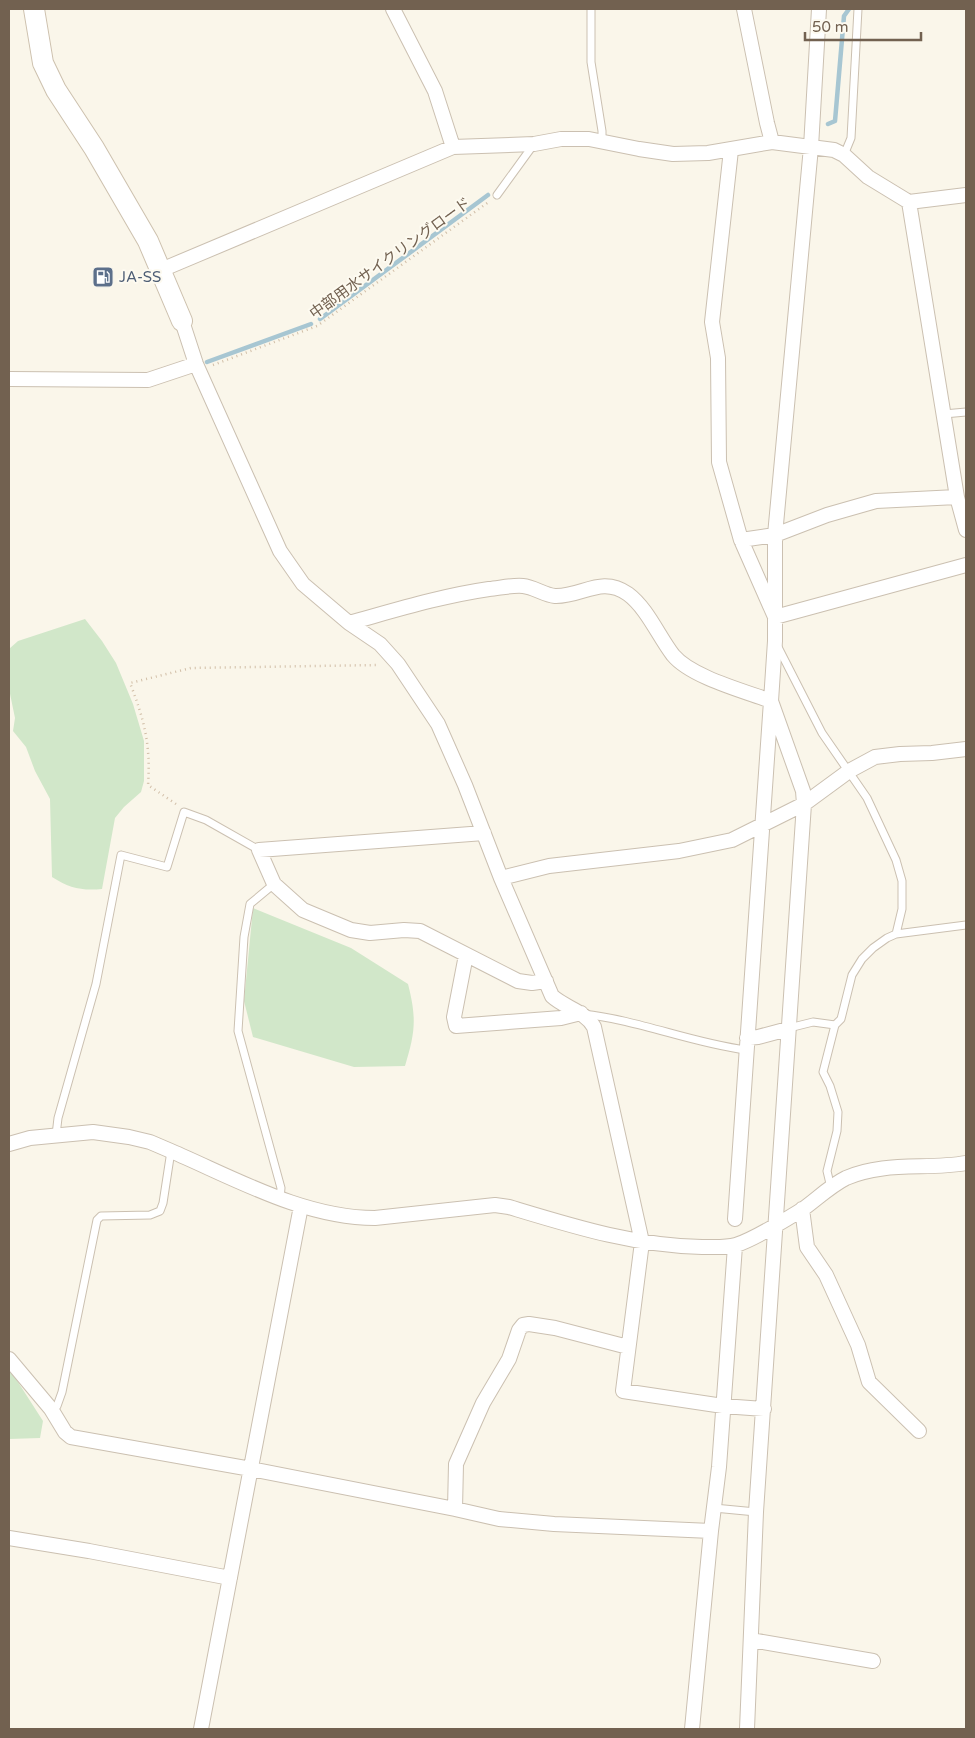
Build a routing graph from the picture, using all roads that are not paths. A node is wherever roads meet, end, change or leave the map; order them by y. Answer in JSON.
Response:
{"nodes":[{"id":1,"x":34,"y":9,"type":"edge"},
{"id":2,"x":393,"y":9,"type":"edge"},
{"id":3,"x":591,"y":9,"type":"edge"},
{"id":4,"x":744,"y":9,"type":"edge"},
{"id":5,"x":819,"y":9,"type":"edge"},
{"id":6,"x":858,"y":9,"type":"edge"},
{"id":7,"x":602,"y":140,"type":"junction"},
{"id":8,"x":772,"y":142,"type":"junction"},
{"id":9,"x":534,"y":144,"type":"junction"},
{"id":10,"x":453,"y":147,"type":"junction"},
{"id":11,"x":811,"y":147,"type":"junction"},
{"id":12,"x":731,"y":150,"type":"junction"},
{"id":13,"x":844,"y":155,"type":"junction"},
{"id":14,"x":966,"y":194,"type":"edge"},
{"id":15,"x":497,"y":195,"type":"road end"},
{"id":16,"x":909,"y":202,"type":"junction"},
{"id":17,"x":161,"y":270,"type":"junction"},
{"id":18,"x":182,"y":321,"type":"joint"},
{"id":19,"x":203,"y":365,"type":"junction"},
{"id":20,"x":9,"y":379,"type":"edge"},
{"id":21,"x":966,"y":412,"type":"edge"},
{"id":22,"x":944,"y":414,"type":"junction"},
{"id":23,"x":957,"y":497,"type":"junction"},
{"id":24,"x":966,"y":530,"type":"edge"},
{"id":25,"x":775,"y":535,"type":"junction"},
{"id":26,"x":741,"y":540,"type":"junction"},
{"id":27,"x":966,"y":565,"type":"edge"},
{"id":28,"x":775,"y":617,"type":"junction"},
{"id":29,"x":350,"y":623,"type":"junction"},
{"id":30,"x":775,"y":641,"type":"junction"},
{"id":31,"x":771,"y":701,"type":"junction"},
{"id":32,"x":966,"y":748,"type":"edge"},
{"id":33,"x":849,"y":770,"type":"junction"},
{"id":34,"x":804,"y":804,"type":"junction"},
{"id":35,"x":762,"y":824,"type":"junction"},
{"id":36,"x":484,"y":833,"type":"junction"},
{"id":37,"x":259,"y":850,"type":"junction"},
{"id":38,"x":501,"y":878,"type":"junction"},
{"id":39,"x":274,"y":884,"type":"junction"},
{"id":40,"x":966,"y":925,"type":"edge"},
{"id":41,"x":896,"y":934,"type":"junction"},
{"id":42,"x":466,"y":955,"type":"junction"},
{"id":43,"x":546,"y":980,"type":"junction"},
{"id":44,"x":581,"y":1013,"type":"junction"},
{"id":45,"x":835,"y":1025,"type":"junction"},
{"id":46,"x":788,"y":1029,"type":"junction"},
{"id":47,"x":747,"y":1044,"type":"junction"},
{"id":48,"x":56,"y":1135,"type":"junction"},
{"id":49,"x":9,"y":1144,"type":"edge"},
{"id":50,"x":172,"y":1150,"type":"junction"},
{"id":51,"x":966,"y":1163,"type":"edge"},
{"id":52,"x":831,"y":1188,"type":"junction"},
{"id":53,"x":280,"y":1198,"type":"junction"},
{"id":54,"x":301,"y":1206,"type":"junction"},
{"id":55,"x":802,"y":1209,"type":"junction"},
{"id":56,"x":735,"y":1219,"type":"dead end"},
{"id":57,"x":776,"y":1225,"type":"junction"},
{"id":58,"x":642,"y":1242,"type":"junction"},
{"id":59,"x":735,"y":1246,"type":"junction"},
{"id":60,"x":628,"y":1347,"type":"junction"},
{"id":61,"x":9,"y":1359,"type":"edge"},
{"id":62,"x":723,"y":1406,"type":"junction"},
{"id":63,"x":51,"y":1409,"type":"junction"},
{"id":64,"x":764,"y":1409,"type":"junction"},
{"id":65,"x":919,"y":1431,"type":"dead end"},
{"id":66,"x":251,"y":1469,"type":"junction"},
{"id":67,"x":455,"y":1508,"type":"junction"},
{"id":68,"x":714,"y":1508,"type":"junction"},
{"id":69,"x":756,"y":1512,"type":"junction"},
{"id":70,"x":711,"y":1531,"type":"junction"},
{"id":71,"x":9,"y":1538,"type":"edge"},
{"id":72,"x":230,"y":1578,"type":"junction"},
{"id":73,"x":751,"y":1640,"type":"junction"},
{"id":74,"x":873,"y":1661,"type":"dead end"},
{"id":75,"x":201,"y":1729,"type":"edge"},
{"id":76,"x":692,"y":1729,"type":"edge"},
{"id":77,"x":747,"y":1729,"type":"edge"}],
"edges":[{"from":1,"to":17,"type":"street"},
{"from":2,"to":10,"type":"street"},
{"from":3,"to":7,"type":"lane"},
{"from":4,"to":8,"type":"street"},
{"from":5,"to":11,"type":"street"},
{"from":6,"to":13,"type":"lane"},
{"from":7,"to":9,"type":"street"},
{"from":7,"to":12,"type":"street"},
{"from":8,"to":11,"type":"street"},
{"from":8,"to":12,"type":"street"},
{"from":9,"to":10,"type":"street"},
{"from":9,"to":15,"type":"lane"},
{"from":10,"to":17,"type":"street"},
{"from":11,"to":13,"type":"street"},
{"from":11,"to":25,"type":"street"},
{"from":12,"to":26,"type":"street"},
{"from":13,"to":16,"type":"street"},
{"from":14,"to":16,"type":"street"},
{"from":16,"to":22,"type":"street"},
{"from":17,"to":18,"type":"street"},
{"from":18,"to":19,"type":"street"},
{"from":19,"to":20,"type":"street"},
{"from":19,"to":29,"type":"street"},
{"from":21,"to":22,"type":"lane"},
{"from":22,"to":23,"type":"street"},
{"from":23,"to":24,"type":"street"},
{"from":23,"to":25,"type":"street"},
{"from":25,"to":26,"type":"street"},
{"from":25,"to":28,"type":"street"},
{"from":26,"to":28,"type":"street"},
{"from":27,"to":28,"type":"street"},
{"from":28,"to":30,"type":"street"},
{"from":29,"to":31,"type":"street"},
{"from":29,"to":36,"type":"street"},
{"from":30,"to":31,"type":"street"},
{"from":30,"to":33,"type":"lane"},
{"from":31,"to":34,"type":"street"},
{"from":31,"to":35,"type":"street"},
{"from":32,"to":33,"type":"street"},
{"from":33,"to":34,"type":"street"},
{"from":33,"to":41,"type":"lane"},
{"from":34,"to":35,"type":"street"},
{"from":34,"to":46,"type":"street"},
{"from":35,"to":38,"type":"street"},
{"from":35,"to":47,"type":"street"},
{"from":36,"to":37,"type":"street"},
{"from":36,"to":38,"type":"street"},
{"from":37,"to":39,"type":"street"},
{"from":37,"to":48,"type":"lane"},
{"from":38,"to":43,"type":"street"},
{"from":39,"to":42,"type":"street"},
{"from":39,"to":53,"type":"lane"},
{"from":40,"to":41,"type":"lane"},
{"from":41,"to":45,"type":"lane"},
{"from":42,"to":43,"type":"street"},
{"from":42,"to":44,"type":"street"},
{"from":43,"to":44,"type":"street"},
{"from":44,"to":47,"type":"lane"},
{"from":44,"to":58,"type":"street"},
{"from":45,"to":46,"type":"lane"},
{"from":45,"to":52,"type":"lane"},
{"from":46,"to":47,"type":"street"},
{"from":46,"to":57,"type":"street"},
{"from":47,"to":56,"type":"street"},
{"from":48,"to":49,"type":"street"},
{"from":48,"to":50,"type":"street"},
{"from":50,"to":53,"type":"street"},
{"from":50,"to":63,"type":"lane"},
{"from":51,"to":52,"type":"street"},
{"from":52,"to":55,"type":"street"},
{"from":53,"to":54,"type":"street"},
{"from":54,"to":58,"type":"street"},
{"from":54,"to":66,"type":"street"},
{"from":55,"to":57,"type":"street"},
{"from":55,"to":65,"type":"street"},
{"from":57,"to":59,"type":"street"},
{"from":57,"to":64,"type":"street"},
{"from":58,"to":59,"type":"street"},
{"from":58,"to":60,"type":"street"},
{"from":59,"to":62,"type":"street"},
{"from":60,"to":62,"type":"street"},
{"from":60,"to":67,"type":"street"},
{"from":61,"to":63,"type":"street"},
{"from":62,"to":64,"type":"street"},
{"from":62,"to":68,"type":"street"},
{"from":63,"to":66,"type":"street"},
{"from":64,"to":69,"type":"street"},
{"from":66,"to":67,"type":"street"},
{"from":66,"to":72,"type":"street"},
{"from":67,"to":70,"type":"street"},
{"from":68,"to":69,"type":"lane"},
{"from":68,"to":70,"type":"street"},
{"from":69,"to":73,"type":"street"},
{"from":70,"to":76,"type":"street"},
{"from":71,"to":72,"type":"street"},
{"from":72,"to":75,"type":"street"},
{"from":73,"to":74,"type":"street"},
{"from":73,"to":77,"type":"street"}]}
